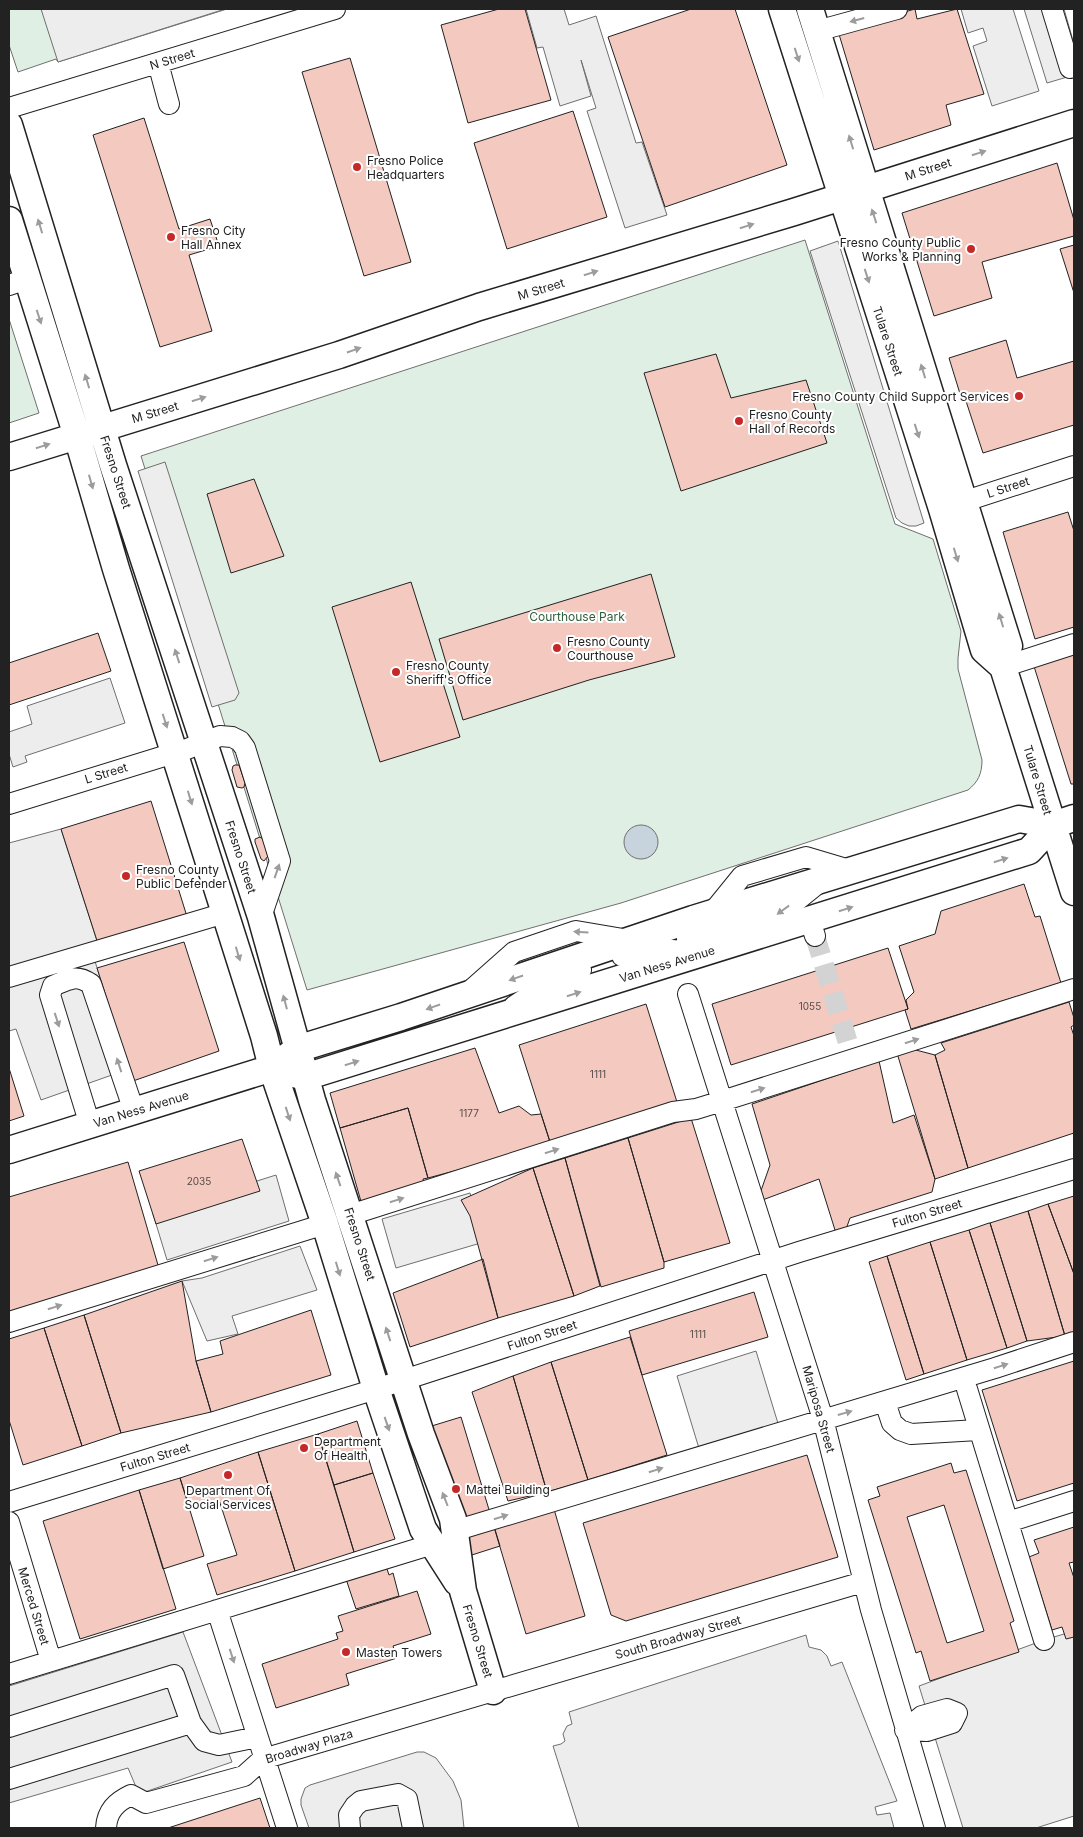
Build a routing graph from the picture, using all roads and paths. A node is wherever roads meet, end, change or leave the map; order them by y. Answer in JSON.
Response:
{"nodes":[{"id":1,"x":335,"y":9,"type":"edge"},
{"id":2,"x":782,"y":9,"type":"edge"},
{"id":3,"x":897,"y":9,"type":"edge"},
{"id":4,"x":1052,"y":9,"type":"edge"},
{"id":5,"x":813,"y":20,"type":"edge"},
{"id":6,"x":158,"y":63,"type":"junction"},
{"id":7,"x":1070,"y":68,"type":"dead end"},
{"id":8,"x":169,"y":104,"type":"dead end"},
{"id":9,"x":9,"y":108,"type":"edge"},
{"id":10,"x":1074,"y":123,"type":"edge"},
{"id":11,"x":9,"y":125,"type":"edge"},
{"id":12,"x":866,"y":189,"type":"junction"},
{"id":13,"x":842,"y":197,"type":"junction"},
{"id":14,"x":9,"y":220,"type":"edge"},
{"id":15,"x":18,"y":282,"type":"edge"},
{"id":16,"x":102,"y":428,"type":"junction"},
{"id":17,"x":77,"y":436,"type":"junction"},
{"id":18,"x":9,"y":457,"type":"edge"},
{"id":19,"x":1074,"y":466,"type":"edge"},
{"id":20,"x":953,"y":505,"type":"junction"},
{"id":21,"x":116,"y":569,"type":"junction"},
{"id":22,"x":1074,"y":644,"type":"edge"},
{"id":23,"x":1003,"y":667,"type":"junction"},
{"id":24,"x":192,"y":702,"type":"junction"},
{"id":25,"x":204,"y":742,"type":"junction"},
{"id":26,"x":175,"y":752,"type":"junction"},
{"id":27,"x":9,"y":804,"type":"edge"},
{"id":28,"x":1063,"y":822,"type":"edge"},
{"id":29,"x":919,"y":849,"type":"junction"},
{"id":30,"x":852,"y":871,"type":"junction"},
{"id":31,"x":822,"y":880,"type":"junction"},
{"id":32,"x":1074,"y":892,"type":"edge"},
{"id":33,"x":225,"y":913,"type":"junction"},
{"id":34,"x":712,"y":913,"type":"junction"},
{"id":35,"x":261,"y":917,"type":"junction"},
{"id":36,"x":813,"y":928,"type":"junction"},
{"id":37,"x":636,"y":938,"type":"junction"},
{"id":38,"x":47,"y":966,"type":"junction"},
{"id":39,"x":9,"y":977,"type":"edge"},
{"id":40,"x":54,"y":986,"type":"junction"},
{"id":41,"x":1074,"y":989,"type":"edge"},
{"id":42,"x":688,"y":994,"type":"dead end"},
{"id":43,"x":297,"y":1050,"type":"junction"},
{"id":44,"x":272,"y":1068,"type":"junction"},
{"id":45,"x":305,"y":1077,"type":"junction"},
{"id":46,"x":722,"y":1101,"type":"junction"},
{"id":47,"x":134,"y":1111,"type":"junction"},
{"id":48,"x":90,"y":1125,"type":"junction"},
{"id":49,"x":9,"y":1150,"type":"edge"},
{"id":50,"x":1074,"y":1169,"type":"edge"},
{"id":51,"x":350,"y":1215,"type":"junction"},
{"id":52,"x":325,"y":1224,"type":"junction"},
{"id":53,"x":774,"y":1260,"type":"junction"},
{"id":54,"x":9,"y":1322,"type":"edge"},
{"id":55,"x":1074,"y":1342,"type":"edge"},
{"id":56,"x":403,"y":1380,"type":"junction"},
{"id":57,"x":967,"y":1389,"type":"dead end"},
{"id":58,"x":376,"y":1390,"type":"junction"},
{"id":59,"x":885,"y":1402,"type":"junction"},
{"id":60,"x":823,"y":1419,"type":"junction"},
{"id":61,"x":978,"y":1430,"type":"junction"},
{"id":62,"x":1074,"y":1501,"type":"edge"},
{"id":63,"x":9,"y":1502,"type":"edge"},
{"id":64,"x":9,"y":1522,"type":"edge"},
{"id":65,"x":1008,"y":1522,"type":"junction"},
{"id":66,"x":444,"y":1538,"type":"junction"},
{"id":67,"x":864,"y":1582,"type":"junction"},
{"id":68,"x":217,"y":1610,"type":"junction"},
{"id":69,"x":1044,"y":1640,"type":"dead end"},
{"id":70,"x":51,"y":1660,"type":"junction"},
{"id":71,"x":9,"y":1674,"type":"edge"},
{"id":72,"x":493,"y":1691,"type":"junction"},
{"id":73,"x":190,"y":1722,"type":"junction"},
{"id":74,"x":9,"y":1727,"type":"edge"},
{"id":75,"x":257,"y":1737,"type":"junction"},
{"id":76,"x":263,"y":1759,"type":"junction"},
{"id":77,"x":9,"y":1779,"type":"edge"},
{"id":78,"x":106,"y":1828,"type":"edge"},
{"id":79,"x":287,"y":1828,"type":"edge"},
{"id":80,"x":350,"y":1828,"type":"edge"},
{"id":81,"x":413,"y":1828,"type":"edge"},
{"id":82,"x":934,"y":1828,"type":"edge"}],
"edges":[{"from":1,"to":6,"type":"street","name":"N Street"},
{"from":2,"to":13,"type":"main road","name":"Tulare Street","one_way":true},
{"from":3,"to":5,"type":"street","one_way":true},
{"from":4,"to":7,"type":"street"},
{"from":12,"to":5,"type":"main road","name":"Tulare Street","one_way":true},
{"from":6,"to":8,"type":"street"},
{"from":6,"to":9,"type":"street","name":"N Street"},
{"from":12,"to":10,"type":"main road","name":"M Street","one_way":true},
{"from":16,"to":11,"type":"main road","name":"Fresno Street","one_way":true},
{"from":12,"to":13,"type":"main road","name":"M Street"},
{"from":20,"to":12,"type":"main road","name":"Tulare Street","one_way":true},
{"from":16,"to":13,"type":"main road","name":"M Street","one_way":true},
{"from":13,"to":20,"type":"main road","name":"Tulare Street","one_way":true},
{"from":14,"to":15,"type":"main road","name":"Fresno Street"},
{"from":15,"to":17,"type":"main road","name":"Fresno Street","one_way":true},
{"from":16,"to":17,"type":"main road","name":"M Street"},
{"from":24,"to":16,"type":"main road","name":"Fresno Street","one_way":true},
{"from":18,"to":17,"type":"main road","name":"M Street","one_way":true},
{"from":17,"to":21,"type":"main road","name":"Fresno Street","one_way":true},
{"from":19,"to":20,"type":"street","name":"L Street"},
{"from":20,"to":23,"type":"main road","name":"Tulare Street"},
{"from":21,"to":24,"type":"main road"},
{"from":21,"to":26,"type":"main road","name":"Fresno Street","one_way":true},
{"from":22,"to":23,"type":"street"},
{"from":23,"to":28,"type":"main road","name":"Tulare Street"},
{"from":24,"to":25,"type":"main road","name":"Fresno Street"},
{"from":25,"to":26,"type":"street","name":"L Street"},
{"from":25,"to":35,"type":"main road","name":"Fresno Street"},
{"from":35,"to":25,"type":"street","name":"L Street","one_way":true},
{"from":26,"to":27,"type":"street","name":"L Street"},
{"from":26,"to":33,"type":"main road","name":"Fresno Street","one_way":true},
{"from":28,"to":29,"type":"main road","name":"Van Ness Avenue"},
{"from":28,"to":32,"type":"main road","name":"Tulare Street"},
{"from":36,"to":28,"type":"main road","name":"Van Ness Avenue","one_way":true},
{"from":29,"to":30,"type":"main road","name":"Van Ness Avenue"},
{"from":29,"to":36,"type":"main road"},
{"from":30,"to":31,"type":"main road","name":"Van Ness Avenue"},
{"from":30,"to":34,"type":"street"},
{"from":31,"to":34,"type":"main road","name":"Van Ness Avenue"},
{"from":31,"to":37,"type":"street","one_way":true},
{"from":33,"to":38,"type":"street"},
{"from":33,"to":44,"type":"main road","name":"Fresno Street","one_way":true},
{"from":34,"to":37,"type":"main road","name":"Van Ness Avenue"},
{"from":43,"to":35,"type":"main road","name":"Fresno Street","one_way":true},
{"from":45,"to":36,"type":"main road","name":"Van Ness Avenue","one_way":true},
{"from":37,"to":43,"type":"main road","name":"Van Ness Avenue","one_way":true},
{"from":38,"to":39,"type":"street"},
{"from":38,"to":40,"type":"street"},
{"from":47,"to":40,"type":"street","one_way":true},
{"from":40,"to":48,"type":"street","one_way":true},
{"from":46,"to":41,"type":"street","one_way":true},
{"from":42,"to":46,"type":"street","name":"Mariposa Street"},
{"from":43,"to":44,"type":"main road","name":"Van Ness Avenue"},
{"from":43,"to":45,"type":"main road","name":"Fresno Street"},
{"from":44,"to":45,"type":"main road"},
{"from":44,"to":47,"type":"main road","name":"Van Ness Avenue"},
{"from":44,"to":52,"type":"main road","name":"Fresno Street","one_way":true},
{"from":51,"to":45,"type":"main road","name":"Fresno Street","one_way":true},
{"from":51,"to":46,"type":"street","one_way":true},
{"from":46,"to":53,"type":"street","name":"Mariposa Street"},
{"from":47,"to":48,"type":"main road","name":"Van Ness Avenue"},
{"from":48,"to":49,"type":"main road","name":"Van Ness Avenue"},
{"from":50,"to":53,"type":"street","name":"Fulton Street"},
{"from":56,"to":51,"type":"main road","name":"Fresno Street","one_way":true},
{"from":54,"to":52,"type":"street","one_way":true},
{"from":52,"to":58,"type":"main road","name":"Fresno Street","one_way":true},
{"from":53,"to":56,"type":"street","name":"Fulton Street"},
{"from":53,"to":60,"type":"street","name":"Mariposa Street"},
{"from":59,"to":55,"type":"street","one_way":true},
{"from":56,"to":58,"type":"street","name":"Fulton Street"},
{"from":66,"to":56,"type":"main road","name":"Fresno Street","one_way":true},
{"from":57,"to":61,"type":"street"},
{"from":58,"to":63,"type":"street","name":"Fulton Street"},
{"from":58,"to":66,"type":"main road","name":"Fresno Street","one_way":true},
{"from":60,"to":59,"type":"street","one_way":true},
{"from":59,"to":61,"type":"street"},
{"from":66,"to":60,"type":"street","one_way":true},
{"from":60,"to":67,"type":"street","name":"Mariposa Street"},
{"from":61,"to":65,"type":"street"},
{"from":62,"to":65,"type":"street"},
{"from":64,"to":70,"type":"street","name":"Merced Street"},
{"from":65,"to":69,"type":"street"},
{"from":66,"to":68,"type":"street"},
{"from":66,"to":72,"type":"main road","name":"Fresno Street"},
{"from":67,"to":72,"type":"street","name":"South Broadway Street"},
{"from":67,"to":82,"type":"street","name":"Mariposa Street"},
{"from":68,"to":70,"type":"street"},
{"from":68,"to":75,"type":"street","one_way":true},
{"from":70,"to":71,"type":"street"},
{"from":72,"to":76,"type":"street","name":"Broadway Plaza"},
{"from":73,"to":74,"type":"street"},
{"from":73,"to":75,"type":"street"},
{"from":73,"to":77,"type":"street"},
{"from":75,"to":76,"type":"street"},
{"from":76,"to":78,"type":"street","name":"Broadway Plaza"},
{"from":76,"to":79,"type":"street"},
{"from":80,"to":81,"type":"street"}]}
